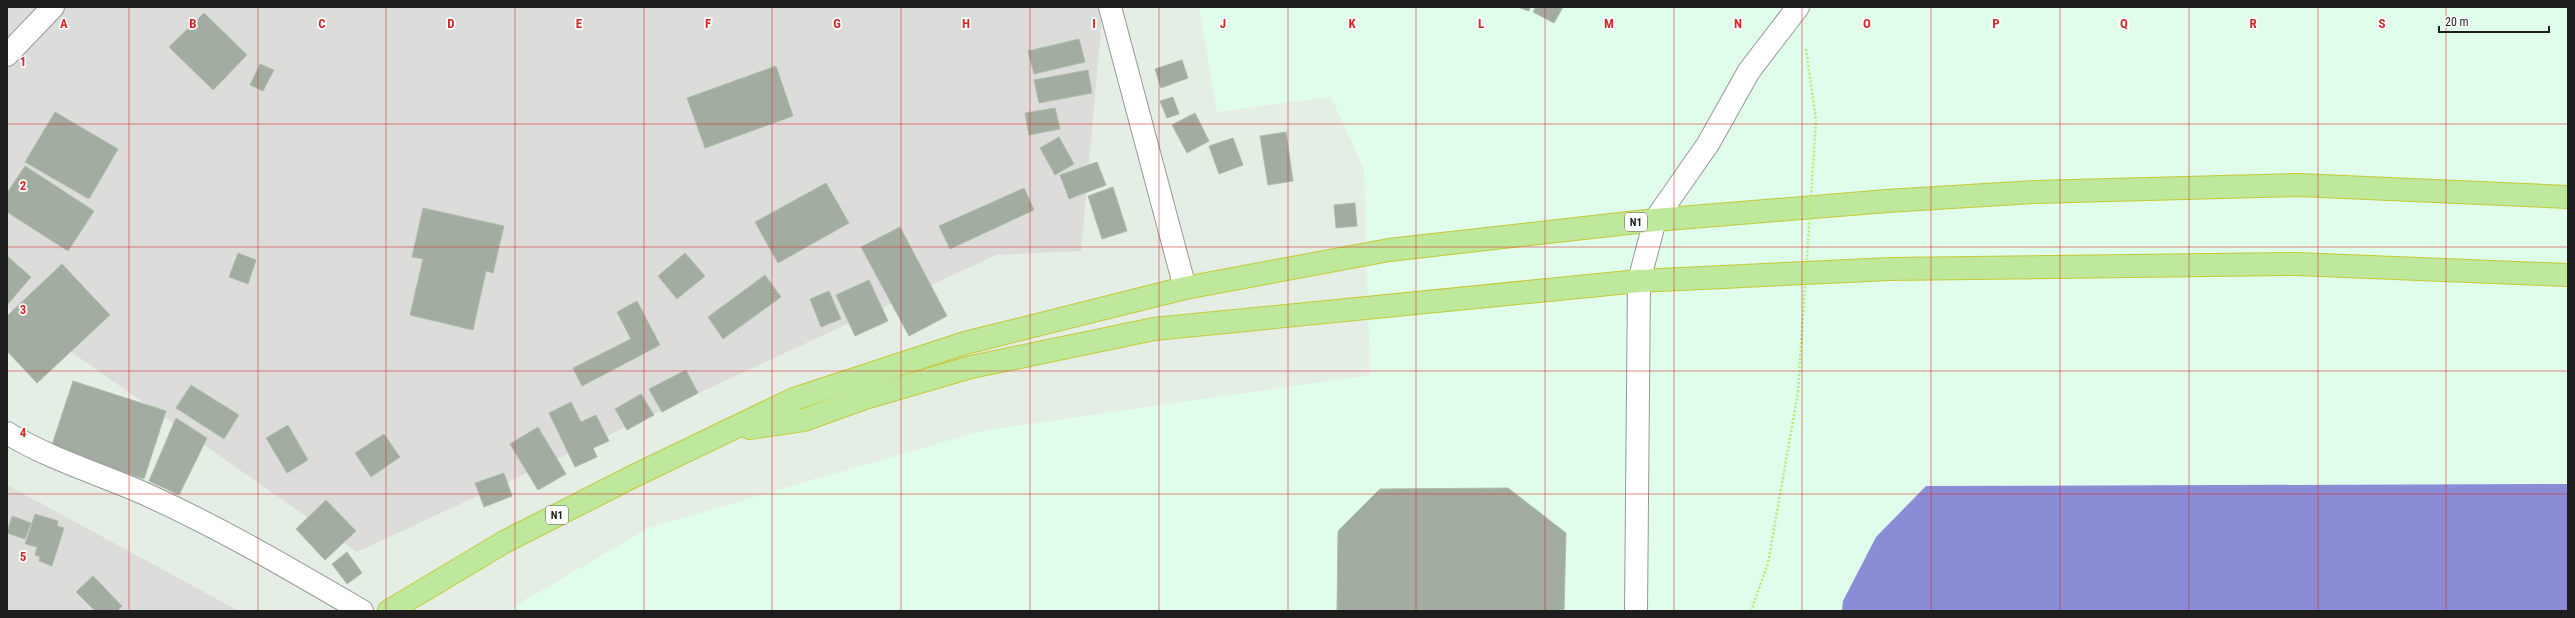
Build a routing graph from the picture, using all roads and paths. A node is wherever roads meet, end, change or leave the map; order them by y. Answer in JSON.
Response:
{"nodes":[{"id":1,"x":53,"y":7,"type":"edge"},
{"id":2,"x":1110,"y":7,"type":"edge"},
{"id":3,"x":1798,"y":7,"type":"edge"},
{"id":4,"x":1805,"y":45,"type":"dead end"},
{"id":5,"x":7,"y":55,"type":"edge"},
{"id":6,"x":2568,"y":189,"type":"edge"},
{"id":7,"x":2541,"y":196,"type":"junction"},
{"id":8,"x":2568,"y":197,"type":"edge"},
{"id":9,"x":1655,"y":220,"type":"junction"},
{"id":10,"x":2568,"y":275,"type":"edge"},
{"id":11,"x":1639,"y":281,"type":"junction"},
{"id":12,"x":1185,"y":288,"type":"junction"},
{"id":13,"x":731,"y":431,"type":"junction"},
{"id":14,"x":7,"y":433,"type":"edge"},
{"id":15,"x":362,"y":611,"type":"edge"},
{"id":16,"x":389,"y":611,"type":"edge"},
{"id":17,"x":1636,"y":611,"type":"edge"},
{"id":18,"x":1751,"y":611,"type":"edge"}],
"edges":[{"from":1,"to":5,"type":"street"},
{"from":2,"to":12,"type":"street"},
{"from":3,"to":9,"type":"street"},
{"from":4,"to":18,"type":"path","bridge":true},
{"from":6,"to":7,"type":"highway"},
{"from":7,"to":8,"type":"highway","number":"N1"},
{"from":7,"to":9,"type":"highway","number":"N1"},
{"from":9,"to":11,"type":"street"},
{"from":9,"to":12,"type":"highway","number":"N1"},
{"from":10,"to":11,"type":"highway","number":"N1"},
{"from":11,"to":13,"type":"highway","number":"N1"},
{"from":11,"to":17,"type":"street"},
{"from":12,"to":13,"type":"highway","number":"N1"},
{"from":13,"to":16,"type":"highway","number":"N1"},
{"from":14,"to":15,"type":"street"}]}
